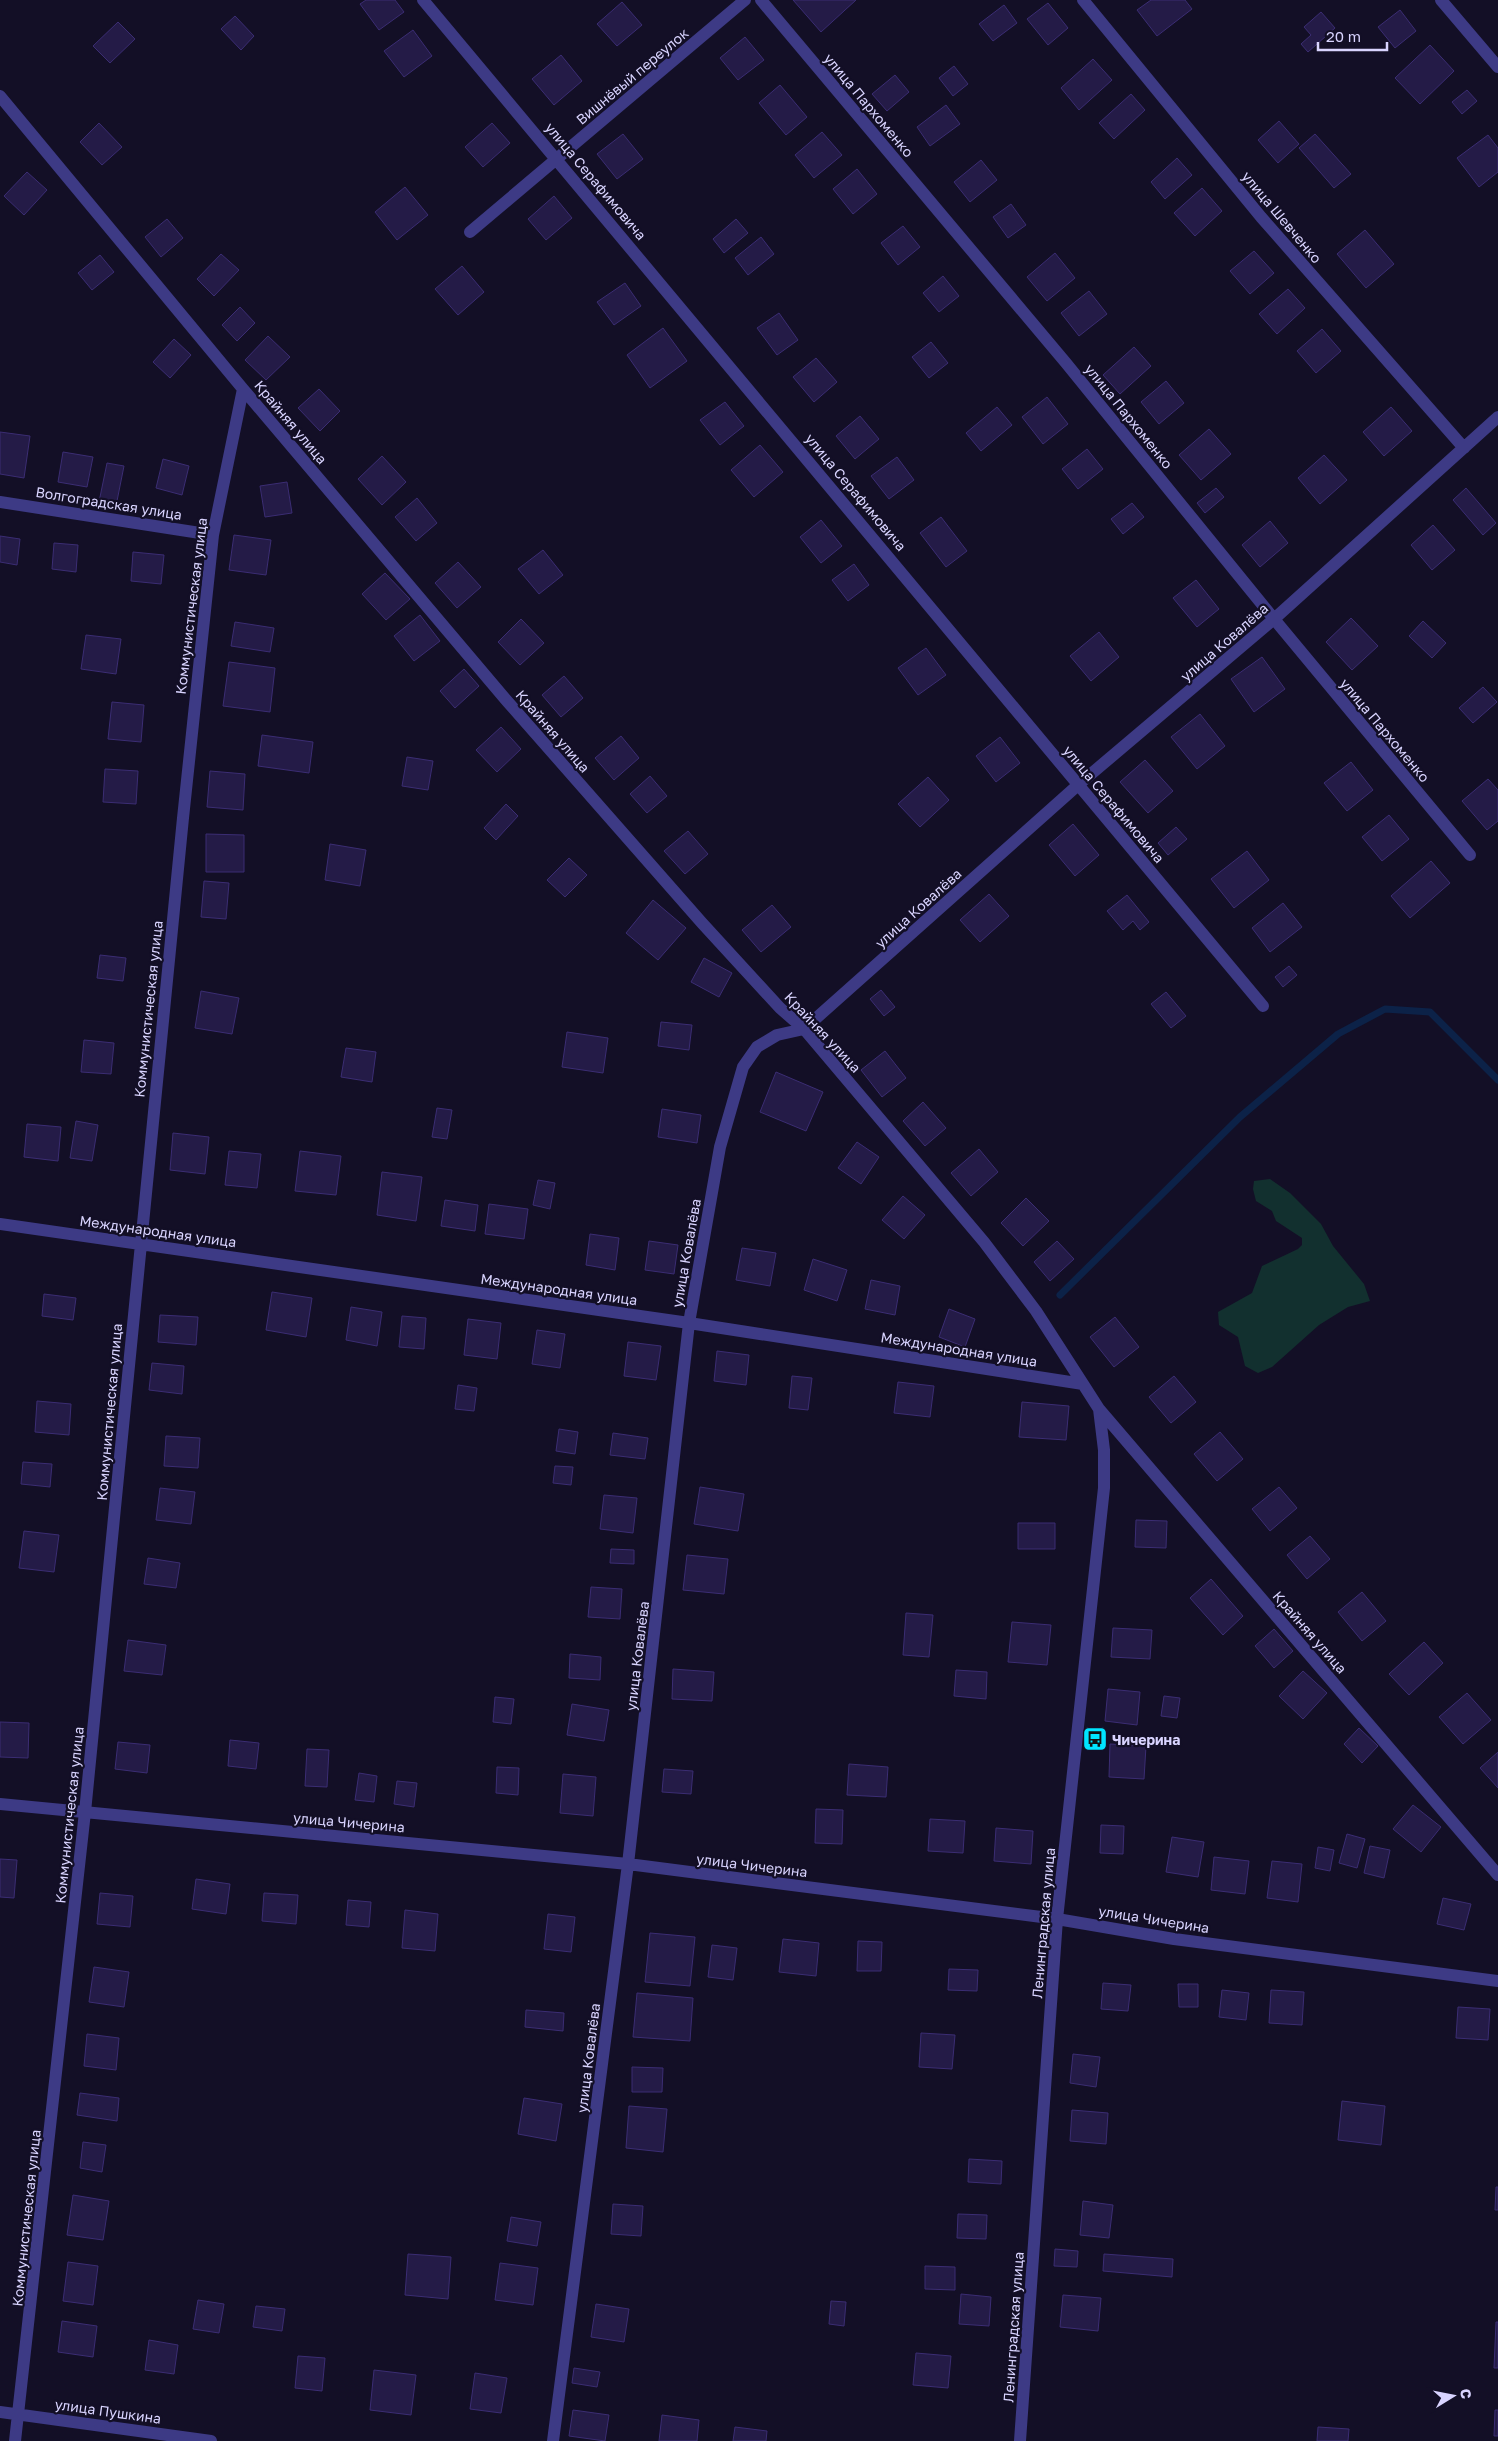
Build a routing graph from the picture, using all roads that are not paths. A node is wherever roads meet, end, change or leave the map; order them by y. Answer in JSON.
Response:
{"nodes":[{"id":1,"x":423,"y":0,"type":"edge"},
{"id":2,"x":746,"y":0,"type":"edge"},
{"id":3,"x":761,"y":0,"type":"edge"},
{"id":4,"x":1083,"y":0,"type":"edge"},
{"id":5,"x":1441,"y":0,"type":"edge"},
{"id":6,"x":1498,"y":66,"type":"edge"},
{"id":7,"x":0,"y":96,"type":"edge"},
{"id":8,"x":558,"y":159,"type":"junction"},
{"id":9,"x":470,"y":232,"type":"dead end"},
{"id":10,"x":243,"y":389,"type":"junction"},
{"id":11,"x":1498,"y":417,"type":"edge"},
{"id":12,"x":1464,"y":448,"type":"junction"},
{"id":13,"x":0,"y":502,"type":"edge"},
{"id":14,"x":213,"y":535,"type":"junction"},
{"id":15,"x":1274,"y":619,"type":"junction"},
{"id":16,"x":1078,"y":785,"type":"junction"},
{"id":17,"x":1470,"y":855,"type":"dead end"},
{"id":18,"x":1263,"y":1006,"type":"dead end"},
{"id":19,"x":804,"y":1029,"type":"junction"},
{"id":20,"x":0,"y":1224,"type":"edge"},
{"id":21,"x":140,"y":1243,"type":"junction"},
{"id":22,"x":689,"y":1323,"type":"junction"},
{"id":23,"x":1083,"y":1384,"type":"junction"},
{"id":24,"x":1099,"y":1409,"type":"junction"},
{"id":25,"x":0,"y":1804,"type":"edge"},
{"id":26,"x":85,"y":1812,"type":"junction"},
{"id":27,"x":628,"y":1864,"type":"junction"},
{"id":28,"x":1498,"y":1875,"type":"edge"},
{"id":29,"x":1057,"y":1919,"type":"junction"},
{"id":30,"x":1498,"y":1981,"type":"edge"},
{"id":31,"x":0,"y":2412,"type":"edge"},
{"id":32,"x":19,"y":2414,"type":"junction"},
{"id":33,"x":15,"y":2441,"type":"edge"},
{"id":34,"x":212,"y":2441,"type":"edge"},
{"id":35,"x":553,"y":2441,"type":"edge"},
{"id":36,"x":1020,"y":2441,"type":"edge"}],
"edges":[{"from":1,"to":8,"type":"street","name":"улица Серафимовича"},
{"from":2,"to":8,"type":"street","name":"Вишнёвый переулок"},
{"from":3,"to":15,"type":"street","name":"улица Пархоменко"},
{"from":4,"to":12,"type":"street","name":"улица Шевченко"},
{"from":5,"to":6,"type":"street"},
{"from":7,"to":10,"type":"street","name":"Крайняя улица"},
{"from":8,"to":9,"type":"street","name":"Вишнёвый переулок"},
{"from":8,"to":16,"type":"street","name":"улица Серафимовича"},
{"from":10,"to":14,"type":"street","name":"Коммунистическая улица"},
{"from":10,"to":19,"type":"street","name":"Крайняя улица"},
{"from":11,"to":12,"type":"street","name":"улица Ковалёва"},
{"from":12,"to":15,"type":"street","name":"улица Ковалёва"},
{"from":13,"to":14,"type":"street","name":"Волгоградская улица"},
{"from":14,"to":21,"type":"street","name":"Коммунистическая улица"},
{"from":15,"to":16,"type":"street","name":"улица Ковалёва"},
{"from":15,"to":17,"type":"street","name":"улица Пархоменко"},
{"from":16,"to":18,"type":"street","name":"улица Серафимовича"},
{"from":16,"to":19,"type":"street","name":"улица Ковалёва"},
{"from":19,"to":22,"type":"street","name":"улица Ковалёва"},
{"from":19,"to":23,"type":"street","name":"Крайняя улица"},
{"from":20,"to":21,"type":"street","name":"Международная улица"},
{"from":21,"to":22,"type":"street","name":"Международная улица"},
{"from":21,"to":26,"type":"street","name":"Коммунистическая улица"},
{"from":22,"to":23,"type":"street","name":"Международная улица"},
{"from":22,"to":27,"type":"street","name":"улица Ковалёва"},
{"from":23,"to":24,"type":"street"},
{"from":24,"to":28,"type":"street","name":"Крайняя улица"},
{"from":24,"to":29,"type":"street","name":"Ленинградская улица"},
{"from":25,"to":26,"type":"street","name":"улица Чичерина"},
{"from":26,"to":27,"type":"street","name":"улица Чичерина"},
{"from":26,"to":32,"type":"street","name":"Коммунистическая улица"},
{"from":27,"to":29,"type":"street","name":"улица Чичерина"},
{"from":27,"to":35,"type":"street","name":"улица Ковалёва"},
{"from":29,"to":30,"type":"street","name":"улица Чичерина"},
{"from":29,"to":36,"type":"street","name":"Ленинградская улица"},
{"from":31,"to":32,"type":"street","name":"улица Пушкина"},
{"from":32,"to":33,"type":"street","name":"Коммунистическая улица"},
{"from":32,"to":34,"type":"street","name":"улица Пушкина"}]}
